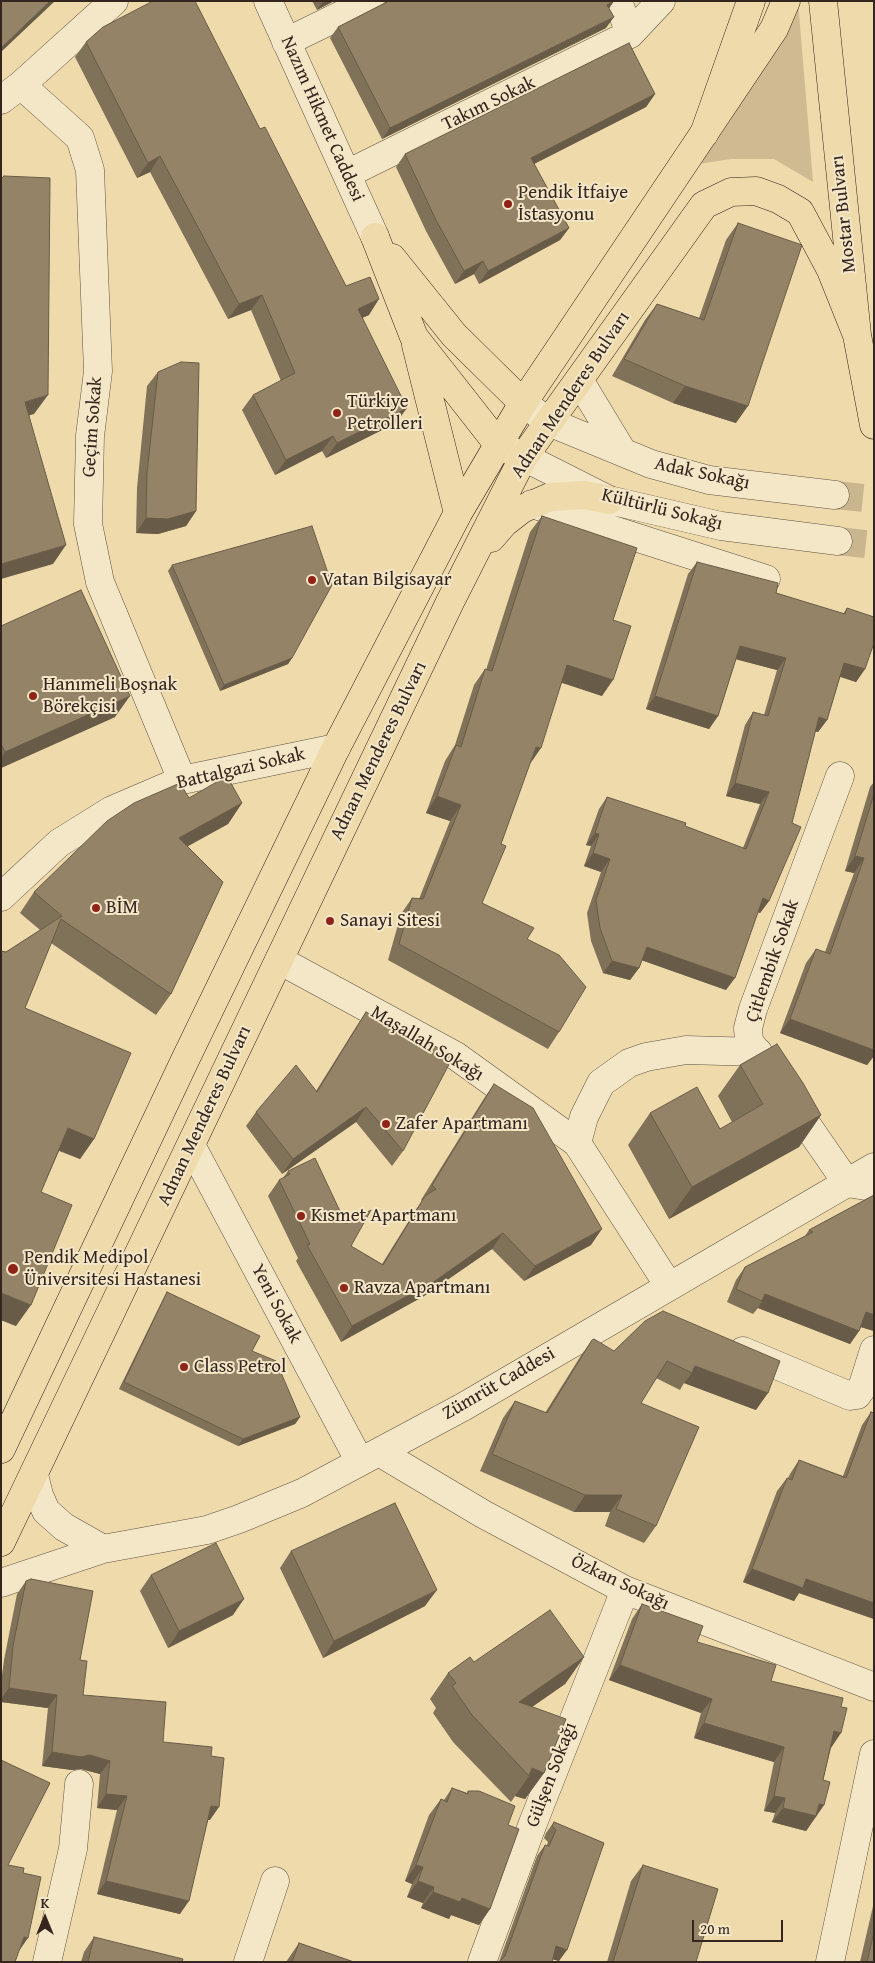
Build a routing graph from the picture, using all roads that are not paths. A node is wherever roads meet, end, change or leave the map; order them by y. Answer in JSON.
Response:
{"nodes":[{"id":1,"x":114,"y":1,"type":"edge"},
{"id":2,"x":268,"y":1,"type":"edge"},
{"id":3,"x":370,"y":1,"type":"edge"},
{"id":4,"x":618,"y":1,"type":"edge"},
{"id":5,"x":661,"y":1,"type":"edge"},
{"id":6,"x":751,"y":1,"type":"edge"},
{"id":7,"x":786,"y":1,"type":"edge"},
{"id":8,"x":823,"y":1,"type":"edge"},
{"id":9,"x":630,"y":34,"type":"junction"},
{"id":10,"x":286,"y":42,"type":"junction"},
{"id":11,"x":11,"y":92,"type":"edge"},
{"id":12,"x":704,"y":134,"type":"junction"},
{"id":13,"x":347,"y":174,"type":"junction"},
{"id":14,"x":375,"y":237,"type":"junction"},
{"id":15,"x":857,"y":335,"type":"junction"},
{"id":16,"x":414,"y":337,"type":"junction"},
{"id":17,"x":579,"y":380,"type":"junction"},
{"id":18,"x":524,"y":403,"type":"junction"},
{"id":19,"x":549,"y":422,"type":"junction"},
{"id":20,"x":874,"y":425,"type":"edge"},
{"id":21,"x":498,"y":444,"type":"junction"},
{"id":22,"x":622,"y":451,"type":"junction"},
{"id":23,"x":524,"y":458,"type":"junction"},
{"id":24,"x":835,"y":495,"type":"tunnel mouth"},
{"id":25,"x":609,"y":500,"type":"junction"},
{"id":26,"x":532,"y":504,"type":"junction"},
{"id":27,"x":458,"y":512,"type":"junction"},
{"id":28,"x":838,"y":540,"type":"tunnel mouth"},
{"id":29,"x":464,"y":576,"type":"junction"},
{"id":30,"x":766,"y":579,"type":"edge"},
{"id":31,"x":336,"y":748,"type":"junction"},
{"id":32,"x":840,"y":776,"type":"dead end"},
{"id":33,"x":182,"y":780,"type":"junction"},
{"id":34,"x":1,"y":897,"type":"edge"},
{"id":35,"x":279,"y":960,"type":"junction"},
{"id":36,"x":758,"y":1052,"type":"junction"},
{"id":37,"x":577,"y":1143,"type":"junction"},
{"id":38,"x":192,"y":1147,"type":"junction"},
{"id":39,"x":874,"y":1167,"type":"edge"},
{"id":40,"x":847,"y":1183,"type":"junction"},
{"id":41,"x":874,"y":1187,"type":"edge"},
{"id":42,"x":669,"y":1286,"type":"junction"},
{"id":43,"x":636,"y":1305,"type":"junction"},
{"id":44,"x":662,"y":1316,"type":"edge"},
{"id":45,"x":716,"y":1339,"type":"edge"},
{"id":46,"x":874,"y":1350,"type":"edge"},
{"id":47,"x":1,"y":1449,"type":"edge"},
{"id":48,"x":369,"y":1457,"type":"junction"},
{"id":49,"x":34,"y":1475,"type":"junction"},
{"id":50,"x":1,"y":1542,"type":"edge"},
{"id":51,"x":103,"y":1549,"type":"junction"},
{"id":52,"x":1,"y":1583,"type":"edge"},
{"id":53,"x":625,"y":1590,"type":"junction"},
{"id":54,"x":874,"y":1687,"type":"edge"},
{"id":55,"x":874,"y":1754,"type":"edge"},
{"id":56,"x":79,"y":1784,"type":"dead end"},
{"id":57,"x":275,"y":1881,"type":"dead end"},
{"id":58,"x":47,"y":1962,"type":"edge"},
{"id":59,"x":248,"y":1962,"type":"edge"},
{"id":60,"x":482,"y":1962,"type":"edge"},
{"id":61,"x":830,"y":1962,"type":"edge"}],
"edges":[{"from":1,"to":11,"type":"street"},
{"from":2,"to":10,"type":"street","name":"Nazım Hikmet Caddesi"},
{"from":3,"to":10,"type":"street"},
{"from":4,"to":9,"type":"street"},
{"from":5,"to":9,"type":"street"},
{"from":6,"to":12,"type":"main road"},
{"from":7,"to":12,"type":"main road"},
{"from":8,"to":15,"type":"main road","name":"Mostar Bulvarı"},
{"from":9,"to":13,"type":"street","name":"Takım Sokak"},
{"from":10,"to":13,"type":"street","name":"Nazım Hikmet Caddesi"},
{"from":11,"to":33,"type":"street","name":"Geçim Sokak"},
{"from":12,"to":18,"type":"main road","name":"Adnan Menderes Bulvarı"},
{"from":13,"to":14,"type":"street","name":"Nazım Hikmet Caddesi"},
{"from":14,"to":16,"type":"main road"},
{"from":14,"to":18,"type":"main road"},
{"from":15,"to":17,"type":"main road","name":"Adnan Menderes Bulvarı"},
{"from":15,"to":20,"type":"main road","name":"Mostar Bulvarı"},
{"from":16,"to":21,"type":"main road"},
{"from":16,"to":27,"type":"main road"},
{"from":17,"to":19,"type":"main road","name":"Adnan Menderes Bulvarı"},
{"from":17,"to":22,"type":"street"},
{"from":18,"to":19,"type":"street","name":"Adak Sokağı"},
{"from":18,"to":21,"type":"main road","name":"Adnan Menderes Bulvarı"},
{"from":19,"to":22,"type":"street","name":"Adak Sokağı"},
{"from":19,"to":23,"type":"main road","name":"Adnan Menderes Bulvarı"},
{"from":21,"to":23,"type":"street","name":"Kültürlü Sokağı"},
{"from":21,"to":27,"type":"main road","name":"Adnan Menderes Bulvarı"},
{"from":22,"to":24,"type":"street","name":"Adak Sokağı"},
{"from":23,"to":25,"type":"street","name":"Kültürlü Sokağı"},
{"from":23,"to":29,"type":"main road","name":"Adnan Menderes Bulvarı"},
{"from":25,"to":26,"type":"main road"},
{"from":25,"to":28,"type":"street","name":"Kültürlü Sokağı"},
{"from":26,"to":29,"type":"main road"},
{"from":26,"to":30,"type":"street"},
{"from":27,"to":31,"type":"main road","name":"Adnan Menderes Bulvarı"},
{"from":29,"to":35,"type":"main road","name":"Adnan Menderes Bulvarı"},
{"from":31,"to":33,"type":"street","name":"Battalgazi Sokak"},
{"from":31,"to":47,"type":"main road","name":"Adnan Menderes Bulvarı"},
{"from":32,"to":36,"type":"street","name":"Çitlembik Sokak"},
{"from":33,"to":34,"type":"street","name":"Battalgazi Sokak"},
{"from":35,"to":37,"type":"street","name":"Maşallah Sokağı"},
{"from":35,"to":38,"type":"main road","name":"Adnan Menderes Bulvarı"},
{"from":36,"to":37,"type":"street"},
{"from":36,"to":40,"type":"street","name":"Çitlembik Sokak"},
{"from":37,"to":42,"type":"street","name":"Maşallah Sokağı"},
{"from":38,"to":48,"type":"street","name":"Yeni Sokak"},
{"from":38,"to":49,"type":"main road","name":"Adnan Menderes Bulvarı"},
{"from":39,"to":40,"type":"street","name":"Zümrüt Caddesi"},
{"from":40,"to":41,"type":"street"},
{"from":40,"to":42,"type":"street","name":"Zümrüt Caddesi"},
{"from":42,"to":43,"type":"street","name":"Zümrüt Caddesi"},
{"from":43,"to":44,"type":"street"},
{"from":43,"to":48,"type":"street","name":"Zümrüt Caddesi"},
{"from":45,"to":46,"type":"street"},
{"from":48,"to":51,"type":"street","name":"Zümrüt Caddesi"},
{"from":48,"to":53,"type":"street","name":"Özkan Sokağı"},
{"from":49,"to":50,"type":"main road","name":"Adnan Menderes Bulvarı"},
{"from":49,"to":51,"type":"street"},
{"from":51,"to":52,"type":"street","name":"Zümrüt Caddesi"},
{"from":53,"to":54,"type":"street","name":"Özkan Sokağı"},
{"from":53,"to":60,"type":"street","name":"Gülşen Sokağı"},
{"from":55,"to":61,"type":"street"},
{"from":56,"to":58,"type":"street"},
{"from":57,"to":59,"type":"street"}]}
